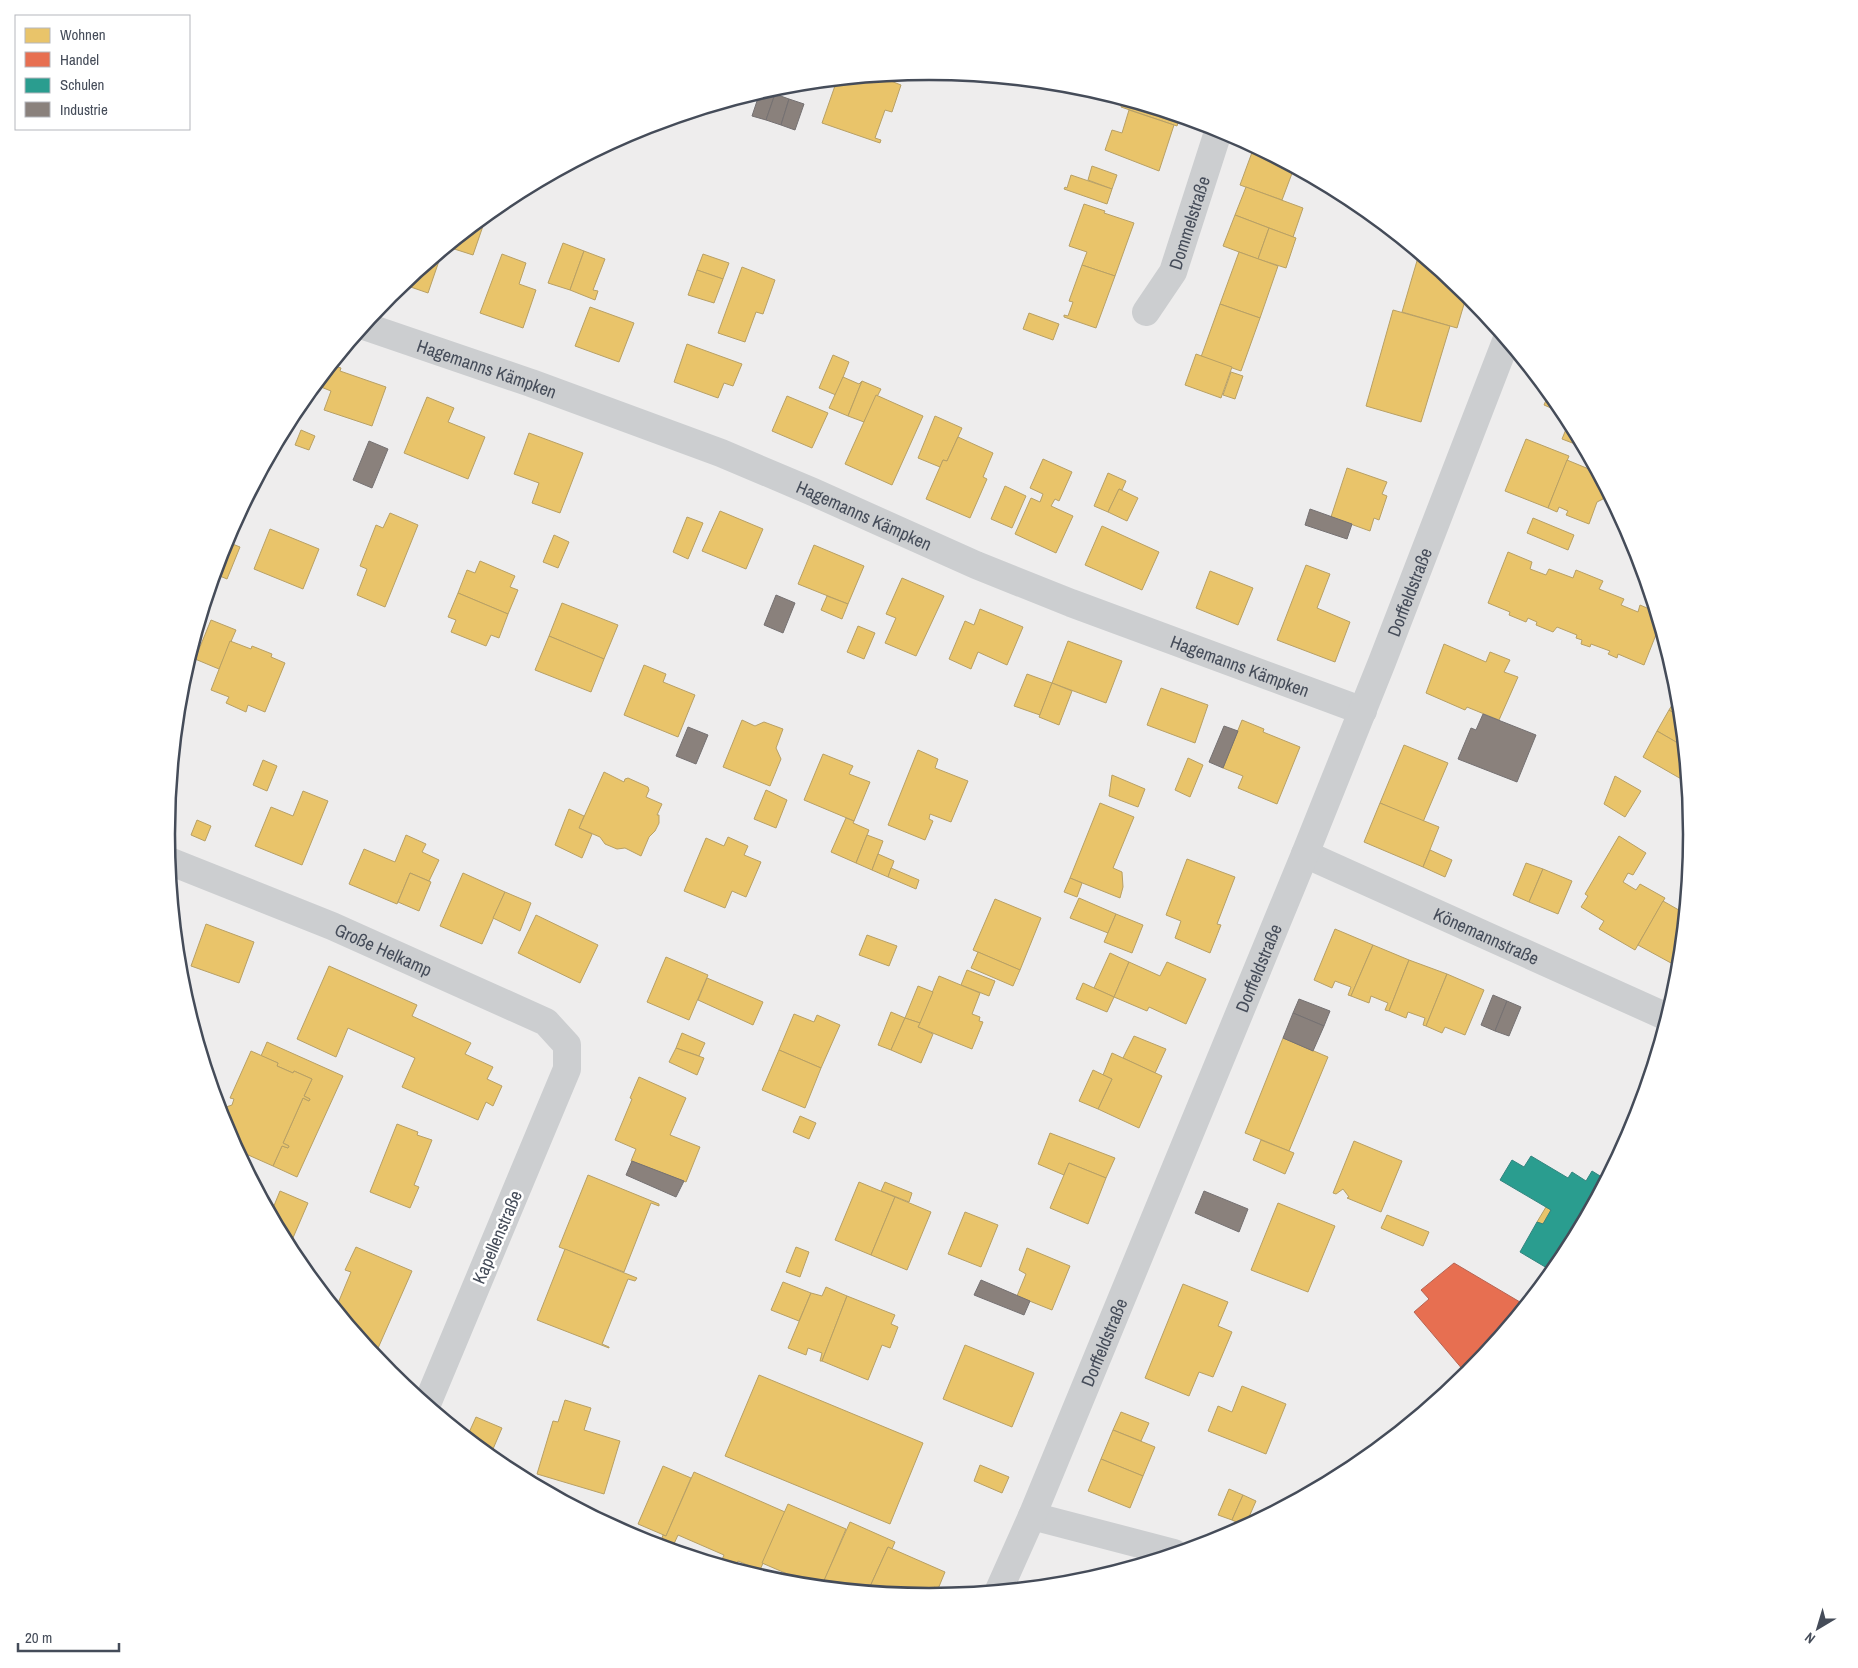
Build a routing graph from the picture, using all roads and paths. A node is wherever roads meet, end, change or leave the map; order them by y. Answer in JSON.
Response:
{"nodes":[{"id":1,"x":1217,"y":136,"type":"edge"},
{"id":2,"x":1146,"y":312,"type":"dead end"},
{"id":3,"x":370,"y":328,"type":"edge"},
{"id":4,"x":1504,"y":347,"type":"edge"},
{"id":5,"x":1363,"y":711,"type":"junction"},
{"id":6,"x":1305,"y":854,"type":"junction"},
{"id":7,"x":176,"y":864,"type":"edge"},
{"id":8,"x":1661,"y":1014,"type":"edge"},
{"id":9,"x":568,"y":1069,"type":"joint"},
{"id":10,"x":429,"y":1398,"type":"edge"},
{"id":11,"x":1032,"y":1516,"type":"junction"},
{"id":12,"x":1163,"y":1550,"type":"edge"},
{"id":13,"x":1002,"y":1584,"type":"edge"}],
"edges":[{"from":1,"to":2,"type":"street","name":"Dommelstraße"},
{"from":3,"to":5,"type":"street","name":"Hagemanns Kämpken"},
{"from":4,"to":5,"type":"street","name":"Dorffeldstraße"},
{"from":5,"to":6,"type":"street","name":"Dorffeldstraße"},
{"from":6,"to":8,"type":"street","name":"Könemannstraße"},
{"from":6,"to":11,"type":"street","name":"Dorffeldstraße"},
{"from":7,"to":9,"type":"street","name":"Große Helkamp"},
{"from":9,"to":10,"type":"street","name":"Kapellenstraße"},
{"from":11,"to":12,"type":"street"},
{"from":11,"to":13,"type":"street","name":"Dorffeldstraße"}]}
